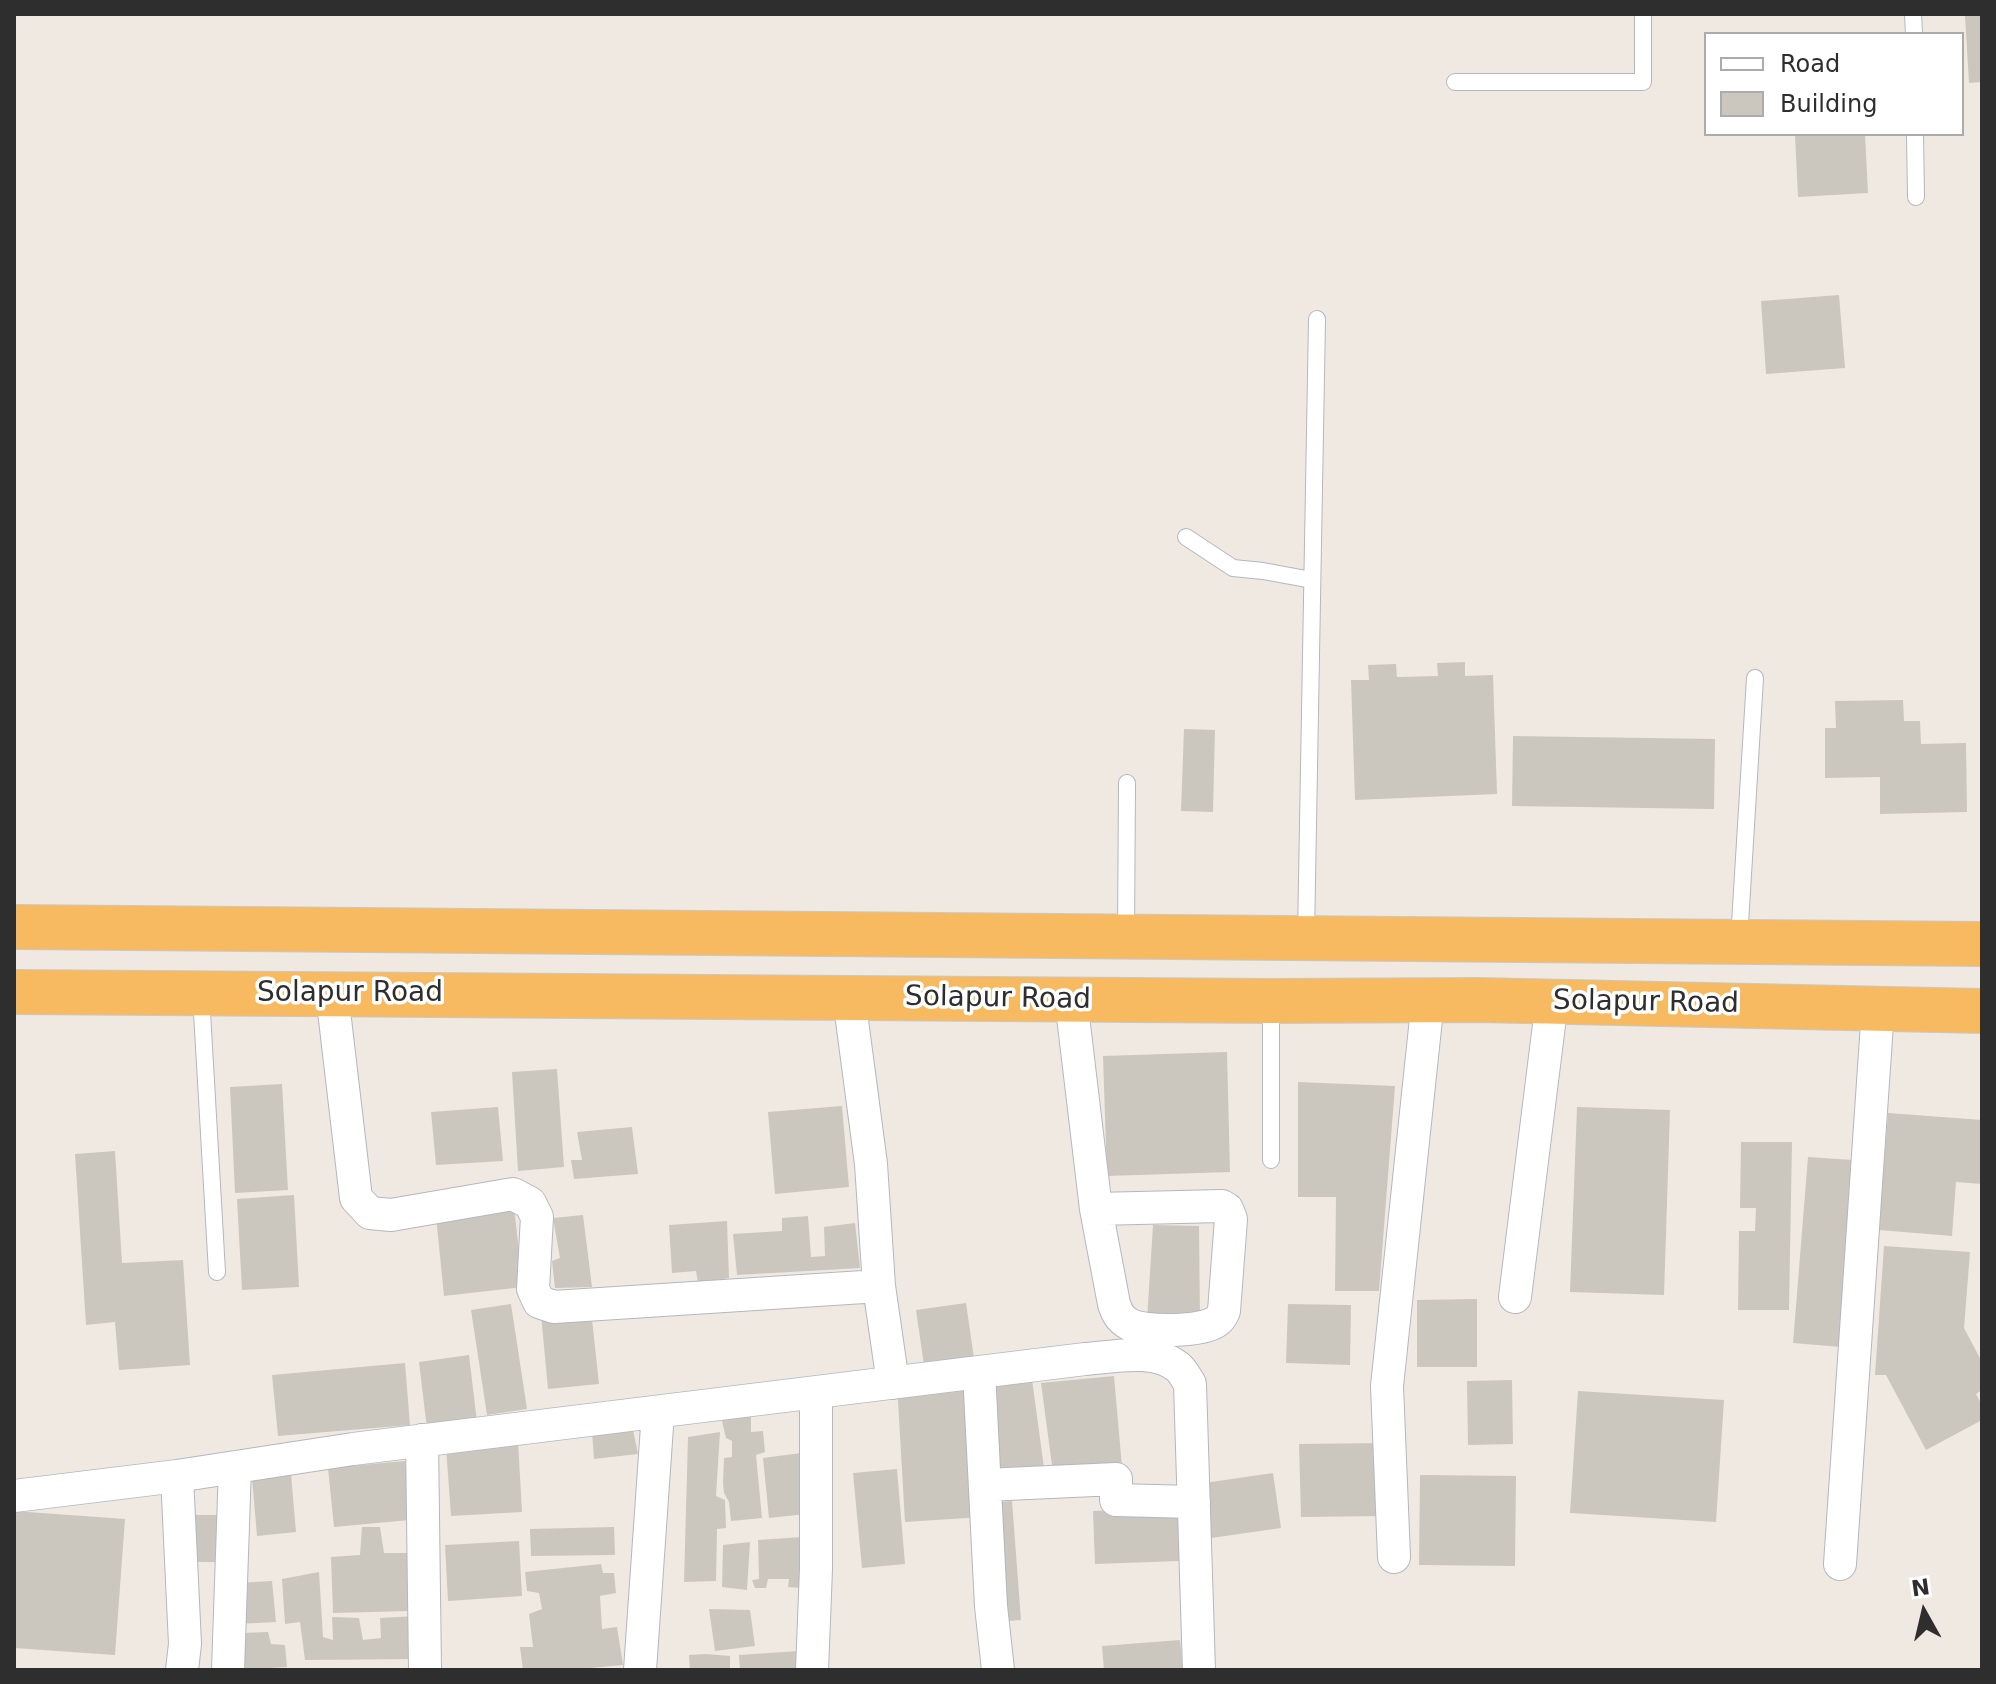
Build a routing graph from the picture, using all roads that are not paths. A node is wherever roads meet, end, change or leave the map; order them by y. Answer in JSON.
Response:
{"nodes":[{"id":1,"x":1643,"y":14,"type":"edge"},
{"id":2,"x":1455,"y":82,"type":"dead end"},
{"id":3,"x":1915,"y":136,"type":"edge"},
{"id":4,"x":1916,"y":197,"type":"dead end"},
{"id":5,"x":1317,"y":319,"type":"dead end"},
{"id":6,"x":1186,"y":537,"type":"dead end"},
{"id":7,"x":1312,"y":580,"type":"junction"},
{"id":8,"x":1755,"y":678,"type":"dead end"},
{"id":9,"x":1127,"y":783,"type":"dead end"},
{"id":10,"x":14,"y":927,"type":"edge"},
{"id":11,"x":1126,"y":936,"type":"junction"},
{"id":12,"x":1306,"y":938,"type":"junction"},
{"id":13,"x":1739,"y":942,"type":"junction"},
{"id":14,"x":1982,"y":944,"type":"edge"},
{"id":15,"x":14,"y":992,"type":"edge"},
{"id":16,"x":201,"y":993,"type":"junction"},
{"id":17,"x":332,"y":994,"type":"junction"},
{"id":18,"x":849,"y":998,"type":"junction"},
{"id":19,"x":1071,"y":1000,"type":"junction"},
{"id":20,"x":1428,"y":1000,"type":"junction"},
{"id":21,"x":1271,"y":1001,"type":"junction"},
{"id":22,"x":1552,"y":1001,"type":"junction"},
{"id":23,"x":1878,"y":1009,"type":"junction"},
{"id":24,"x":1982,"y":1011,"type":"edge"},
{"id":25,"x":1271,"y":1160,"type":"dead end"},
{"id":26,"x":1096,"y":1209,"type":"junction"},
{"id":27,"x":217,"y":1272,"type":"dead end"},
{"id":28,"x":879,"y":1286,"type":"junction"},
{"id":29,"x":1515,"y":1297,"type":"dead end"},
{"id":30,"x":979,"y":1372,"type":"junction"},
{"id":31,"x":893,"y":1383,"type":"junction"},
{"id":32,"x":816,"y":1393,"type":"junction"},
{"id":33,"x":658,"y":1412,"type":"junction"},
{"id":34,"x":422,"y":1440,"type":"junction"},
{"id":35,"x":235,"y":1467,"type":"junction"},
{"id":36,"x":177,"y":1476,"type":"junction"},
{"id":37,"x":985,"y":1485,"type":"junction"},
{"id":38,"x":14,"y":1496,"type":"edge"},
{"id":39,"x":1194,"y":1502,"type":"junction"},
{"id":40,"x":1394,"y":1557,"type":"dead end"},
{"id":41,"x":1840,"y":1564,"type":"dead end"},
{"id":42,"x":182,"y":1670,"type":"edge"},
{"id":43,"x":228,"y":1670,"type":"edge"},
{"id":44,"x":425,"y":1670,"type":"edge"},
{"id":45,"x":640,"y":1670,"type":"edge"},
{"id":46,"x":812,"y":1670,"type":"edge"},
{"id":47,"x":998,"y":1670,"type":"edge"},
{"id":48,"x":1199,"y":1670,"type":"edge"}],
"edges":[{"from":1,"to":2,"type":"lane"},
{"from":3,"to":4,"type":"lane"},
{"from":5,"to":7,"type":"lane"},
{"from":6,"to":7,"type":"lane"},
{"from":7,"to":12,"type":"lane"},
{"from":8,"to":13,"type":"lane"},
{"from":9,"to":11,"type":"lane"},
{"from":10,"to":11,"type":"highway"},
{"from":11,"to":12,"type":"highway"},
{"from":12,"to":13,"type":"highway"},
{"from":13,"to":14,"type":"highway"},
{"from":15,"to":16,"type":"highway","name":"Solapur Road"},
{"from":16,"to":17,"type":"highway","name":"Solapur Road"},
{"from":16,"to":27,"type":"lane"},
{"from":17,"to":18,"type":"highway","name":"Solapur Road"},
{"from":17,"to":28,"type":"street"},
{"from":18,"to":19,"type":"highway","name":"Solapur Road"},
{"from":18,"to":28,"type":"street"},
{"from":19,"to":21,"type":"highway","name":"Solapur Road"},
{"from":19,"to":26,"type":"street"},
{"from":20,"to":21,"type":"highway","name":"Solapur Road"},
{"from":20,"to":22,"type":"highway","name":"Solapur Road"},
{"from":20,"to":40,"type":"street"},
{"from":21,"to":25,"type":"lane"},
{"from":22,"to":23,"type":"highway","name":"Solapur Road"},
{"from":22,"to":29,"type":"street"},
{"from":23,"to":24,"type":"highway","name":"Solapur Road"},
{"from":23,"to":41,"type":"street"},
{"from":26,"to":26,"type":"street"},
{"from":28,"to":31,"type":"street"},
{"from":30,"to":31,"type":"street"},
{"from":30,"to":37,"type":"street"},
{"from":30,"to":39,"type":"street"},
{"from":31,"to":32,"type":"street"},
{"from":32,"to":33,"type":"street"},
{"from":32,"to":46,"type":"street"},
{"from":33,"to":34,"type":"street"},
{"from":33,"to":45,"type":"street"},
{"from":34,"to":35,"type":"street"},
{"from":34,"to":44,"type":"street"},
{"from":35,"to":36,"type":"street"},
{"from":35,"to":43,"type":"street"},
{"from":36,"to":38,"type":"street"},
{"from":36,"to":42,"type":"street"},
{"from":37,"to":39,"type":"street"},
{"from":37,"to":47,"type":"street"},
{"from":39,"to":48,"type":"street"}]}
